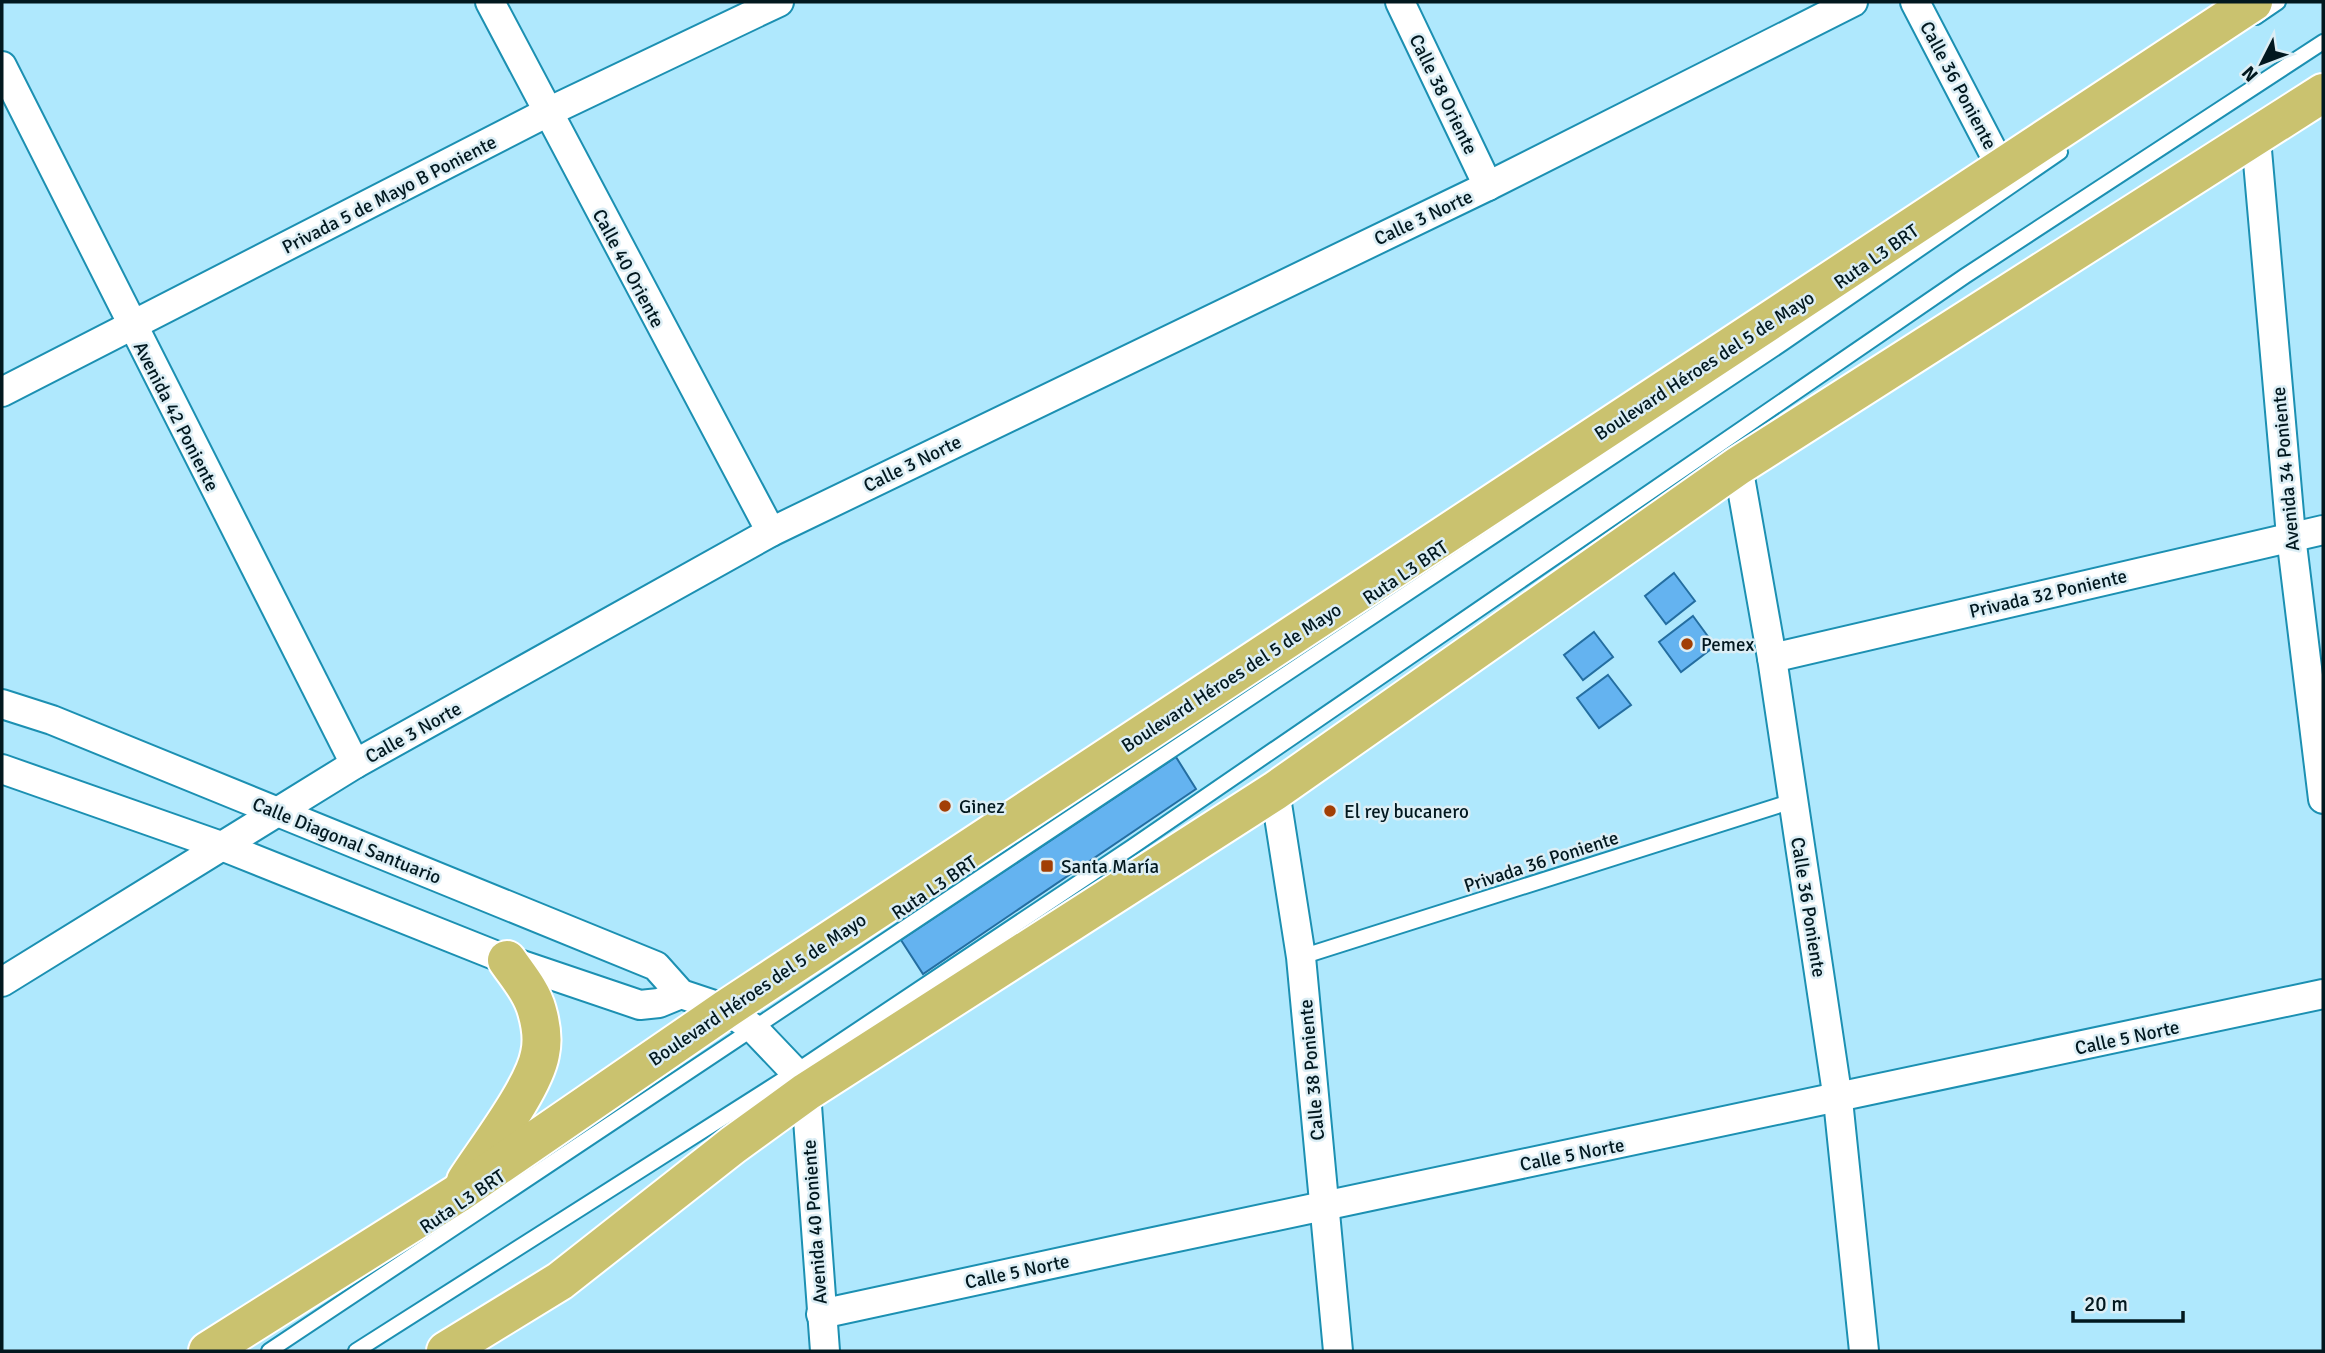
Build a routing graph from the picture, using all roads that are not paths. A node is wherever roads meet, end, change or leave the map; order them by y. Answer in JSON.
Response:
{"nodes":[{"id":1,"x":490,"y":2,"type":"edge"},
{"id":2,"x":779,"y":2,"type":"edge"},
{"id":3,"x":1400,"y":2,"type":"edge"},
{"id":4,"x":1853,"y":2,"type":"edge"},
{"id":5,"x":1915,"y":2,"type":"edge"},
{"id":6,"x":2253,"y":2,"type":"edge"},
{"id":7,"x":2278,"y":2,"type":"edge"},
{"id":8,"x":2323,"y":43,"type":"edge"},
{"id":9,"x":2197,"y":57,"type":"dead end"},
{"id":10,"x":2,"y":66,"type":"edge"},
{"id":11,"x":2323,"y":93,"type":"edge"},
{"id":12,"x":546,"y":113,"type":"junction"},
{"id":13,"x":2256,"y":139,"type":"junction"},
{"id":14,"x":2070,"y":145,"type":"dead end"},
{"id":15,"x":2003,"y":169,"type":"junction"},
{"id":16,"x":1488,"y":186,"type":"junction"},
{"id":17,"x":132,"y":327,"type":"junction"},
{"id":18,"x":2,"y":392,"type":"edge"},
{"id":19,"x":1738,"y":466,"type":"junction"},
{"id":20,"x":2323,"y":530,"type":"edge"},
{"id":21,"x":771,"y":532,"type":"junction"},
{"id":22,"x":2291,"y":536,"type":"junction"},
{"id":23,"x":1772,"y":658,"type":"junction"},
{"id":24,"x":2,"y":704,"type":"edge"},
{"id":25,"x":355,"y":764,"type":"junction"},
{"id":26,"x":2,"y":769,"type":"edge"},
{"id":27,"x":1275,"y":791,"type":"junction"},
{"id":28,"x":2323,"y":799,"type":"edge"},
{"id":29,"x":1793,"y":801,"type":"junction"},
{"id":30,"x":279,"y":813,"type":"junction"},
{"id":31,"x":223,"y":847,"type":"junction"},
{"id":32,"x":1301,"y":957,"type":"junction"},
{"id":33,"x":507,"y":960,"type":"junction"},
{"id":34,"x":2,"y":982,"type":"edge"},
{"id":35,"x":681,"y":994,"type":"junction"},
{"id":36,"x":2323,"y":994,"type":"edge"},
{"id":37,"x":740,"y":1019,"type":"junction"},
{"id":38,"x":800,"y":1082,"type":"junction"},
{"id":39,"x":1838,"y":1100,"type":"junction"},
{"id":40,"x":457,"y":1194,"type":"junction"},
{"id":41,"x":1322,"y":1204,"type":"junction"},
{"id":42,"x":821,"y":1314,"type":"junction"},
{"id":43,"x":208,"y":1351,"type":"edge"},
{"id":44,"x":269,"y":1351,"type":"edge"},
{"id":45,"x":356,"y":1351,"type":"edge"},
{"id":46,"x":446,"y":1351,"type":"edge"},
{"id":47,"x":825,"y":1351,"type":"edge"},
{"id":48,"x":1338,"y":1351,"type":"edge"},
{"id":49,"x":1864,"y":1351,"type":"edge"}],
"edges":[{"from":1,"to":12,"type":"street","name":"Calle 40 Oriente"},
{"from":2,"to":12,"type":"street","name":"Privada 5 de Mayo B Poniente"},
{"from":3,"to":16,"type":"street","name":"Calle 38 Oriente"},
{"from":4,"to":16,"type":"street","name":"Calle 3 Norte"},
{"from":5,"to":15,"type":"street","name":"Calle 36 Poniente"},
{"from":6,"to":15,"type":"main road","name":"Boulevard Héroes del 5 de Mayo"},
{"from":7,"to":9,"type":"lane"},
{"from":8,"to":38,"type":"lane"},
{"from":10,"to":17,"type":"street","name":"Avenida 42 Poniente"},
{"from":11,"to":13,"type":"main road"},
{"from":12,"to":17,"type":"street","name":"Privada 5 de Mayo B Poniente"},
{"from":12,"to":21,"type":"street","name":"Calle 40 Oriente"},
{"from":13,"to":19,"type":"main road"},
{"from":13,"to":22,"type":"street","name":"Avenida 34 Poniente"},
{"from":14,"to":37,"type":"lane","name":"Ruta L3 BRT"},
{"from":15,"to":37,"type":"main road","name":"Boulevard Héroes del 5 de Mayo"},
{"from":16,"to":21,"type":"street","name":"Calle 3 Norte"},
{"from":17,"to":18,"type":"street","name":"Privada 5 de Mayo B Poniente"},
{"from":17,"to":25,"type":"street","name":"Avenida 42 Poniente"},
{"from":19,"to":23,"type":"street","name":"Calle 36 Poniente"},
{"from":19,"to":27,"type":"main road"},
{"from":20,"to":22,"type":"street","name":"Privada 32 Poniente"},
{"from":21,"to":25,"type":"street","name":"Calle 3 Norte"},
{"from":22,"to":23,"type":"street","name":"Privada 32 Poniente"},
{"from":22,"to":28,"type":"street","name":"Avenida 34 Poniente"},
{"from":23,"to":29,"type":"street","name":"Calle 36 Poniente"},
{"from":24,"to":30,"type":"street","name":"Calle Diagonal Santuario"},
{"from":25,"to":30,"type":"street","name":"Calle 3 Norte"},
{"from":26,"to":31,"type":"street"},
{"from":27,"to":32,"type":"street","name":"Calle 38 Poniente"},
{"from":27,"to":38,"type":"main road"},
{"from":29,"to":32,"type":"lane","name":"Privada 36 Poniente"},
{"from":29,"to":39,"type":"street","name":"Calle 36 Poniente"},
{"from":30,"to":31,"type":"street","name":"Calle 3 Norte"},
{"from":30,"to":35,"type":"street","name":"Calle Diagonal Santuario"},
{"from":31,"to":33,"type":"street"},
{"from":31,"to":34,"type":"street","name":"Calle 3 Norte"},
{"from":32,"to":41,"type":"street","name":"Calle 38 Poniente"},
{"from":33,"to":35,"type":"street"},
{"from":33,"to":40,"type":"main road"},
{"from":35,"to":37,"type":"street","name":"Calle Diagonal Santuario"},
{"from":36,"to":39,"type":"street","name":"Calle 5 Norte"},
{"from":37,"to":38,"type":"street"},
{"from":37,"to":40,"type":"main road","name":"Boulevard Héroes del 5 de Mayo"},
{"from":37,"to":44,"type":"lane","name":"Ruta L3 BRT"},
{"from":38,"to":42,"type":"street","name":"Avenida 40 Poniente"},
{"from":38,"to":45,"type":"lane"},
{"from":38,"to":46,"type":"main road"},
{"from":39,"to":41,"type":"street","name":"Calle 5 Norte"},
{"from":39,"to":49,"type":"street","name":"Calle 36 Poniente"},
{"from":40,"to":43,"type":"main road","name":"Boulevard Héroes del 5 de Mayo"},
{"from":41,"to":42,"type":"street","name":"Calle 5 Norte"},
{"from":41,"to":48,"type":"street","name":"Calle 38 Poniente"},
{"from":42,"to":47,"type":"street","name":"Avenida 40 Poniente"}]}
